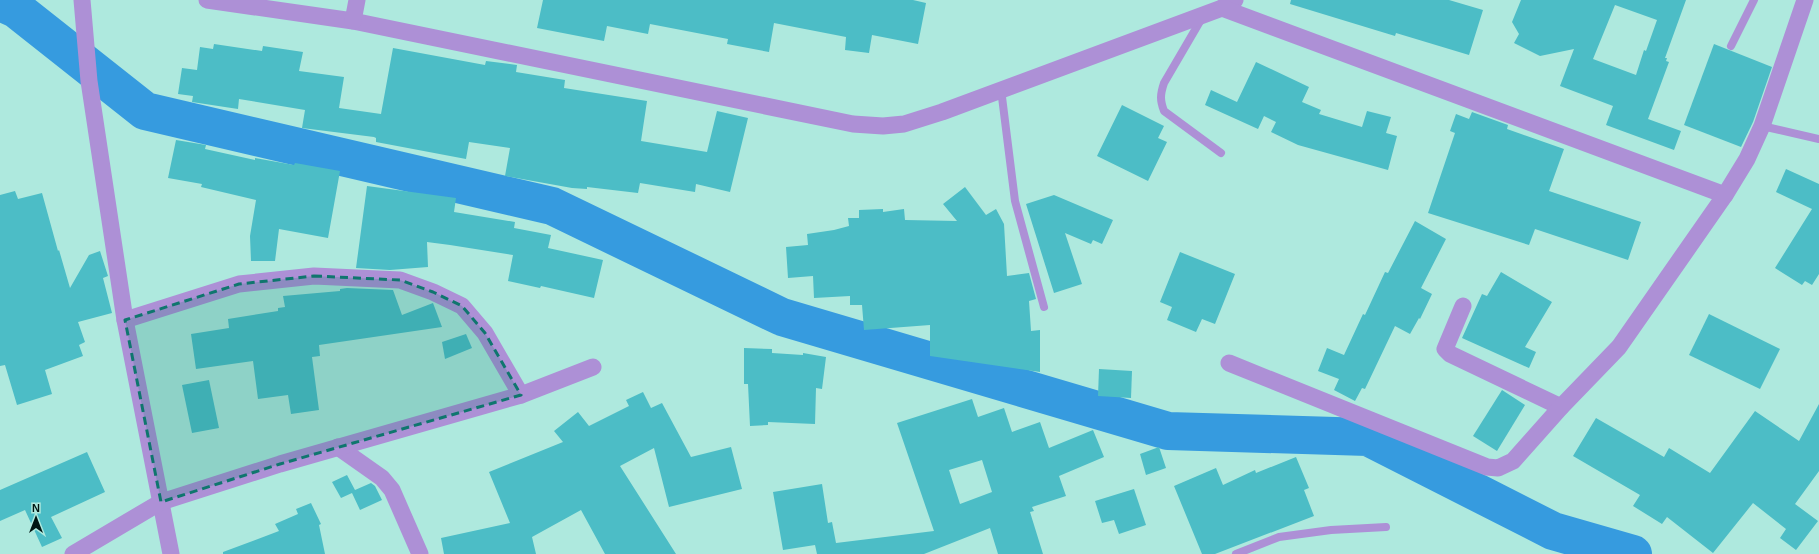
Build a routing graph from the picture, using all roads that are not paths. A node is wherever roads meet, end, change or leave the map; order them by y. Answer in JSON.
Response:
{"nodes":[{"id":1,"x":82,"y":0,"type":"edge"},
{"id":2,"x":207,"y":0,"type":"edge"},
{"id":3,"x":356,"y":0,"type":"edge"},
{"id":4,"x":1754,"y":0,"type":"edge"},
{"id":5,"x":1805,"y":0,"type":"edge"},
{"id":6,"x":1219,"y":6,"type":"edge"},
{"id":7,"x":353,"y":21,"type":"junction"},
{"id":8,"x":1731,"y":46,"type":"dead end"},
{"id":9,"x":1001,"y":89,"type":"junction"},
{"id":10,"x":1762,"y":126,"type":"junction"},
{"id":11,"x":1819,"y":139,"type":"edge"},
{"id":12,"x":1221,"y":153,"type":"dead end"},
{"id":13,"x":1725,"y":195,"type":"junction"},
{"id":14,"x":1463,"y":306,"type":"dead end"},
{"id":15,"x":1044,"y":307,"type":"dead end"},
{"id":16,"x":125,"y":320,"type":"junction"},
{"id":17,"x":1229,"y":363,"type":"dead end"},
{"id":18,"x":593,"y":367,"type":"dead end"},
{"id":19,"x":521,"y":394,"type":"junction"},
{"id":20,"x":1561,"y":407,"type":"junction"},
{"id":21,"x":338,"y":447,"type":"junction"},
{"id":22,"x":161,"y":502,"type":"junction"},
{"id":23,"x":1386,"y":527,"type":"dead end"},
{"id":24,"x":73,"y":554,"type":"edge"},
{"id":25,"x":171,"y":554,"type":"edge"},
{"id":26,"x":420,"y":554,"type":"edge"},
{"id":27,"x":1236,"y":554,"type":"edge"}],
"edges":[{"from":1,"to":16,"type":"street"},
{"from":2,"to":7,"type":"street"},
{"from":3,"to":7,"type":"street"},
{"from":4,"to":8,"type":"lane"},
{"from":5,"to":10,"type":"street"},
{"from":6,"to":9,"type":"street"},
{"from":6,"to":12,"type":"lane"},
{"from":6,"to":13,"type":"street"},
{"from":7,"to":9,"type":"street"},
{"from":9,"to":15,"type":"lane"},
{"from":10,"to":11,"type":"lane"},
{"from":10,"to":13,"type":"street"},
{"from":13,"to":20,"type":"street"},
{"from":14,"to":20,"type":"street"},
{"from":16,"to":19,"type":"street"},
{"from":16,"to":22,"type":"street"},
{"from":17,"to":20,"type":"street"},
{"from":18,"to":19,"type":"street"},
{"from":19,"to":21,"type":"street"},
{"from":21,"to":22,"type":"street"},
{"from":21,"to":26,"type":"street"},
{"from":22,"to":24,"type":"street"},
{"from":22,"to":25,"type":"street"},
{"from":23,"to":27,"type":"lane"}]}
